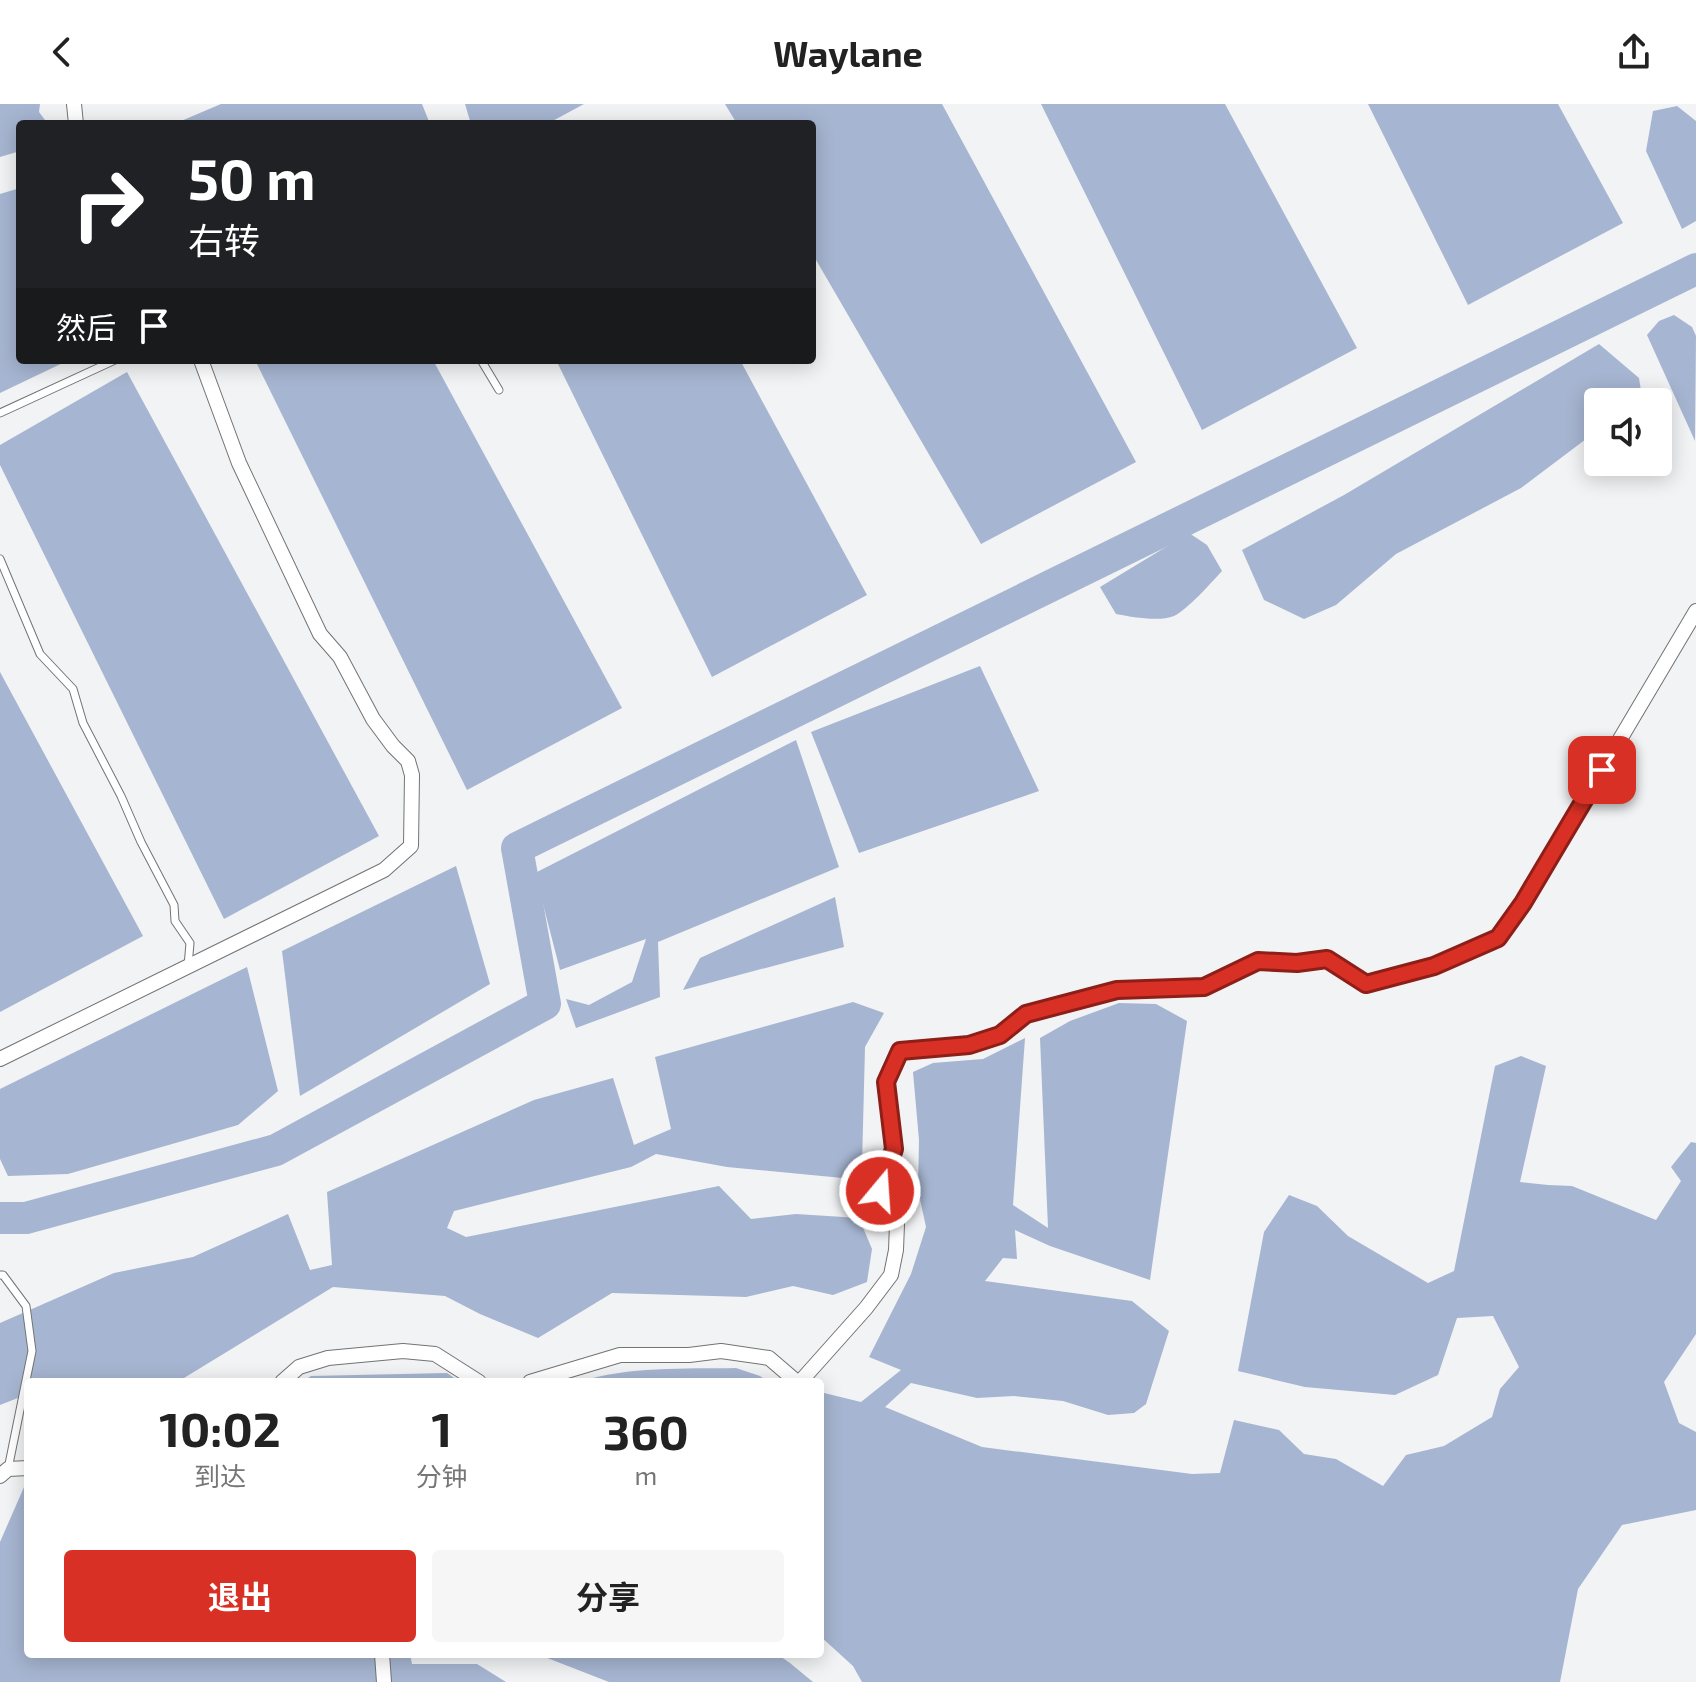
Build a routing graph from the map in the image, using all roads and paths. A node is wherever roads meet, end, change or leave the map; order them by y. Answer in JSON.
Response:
{"nodes":[{"id":1,"x":106,"y":364,"type":"edge"},
{"id":2,"x":202,"y":364,"type":"edge"},
{"id":3,"x":483,"y":364,"type":"edge"},
{"id":4,"x":499,"y":390,"type":"dead end"},
{"id":5,"x":0,"y":413,"type":"edge"},
{"id":6,"x":0,"y":559,"type":"edge"},
{"id":7,"x":1696,"y":611,"type":"edge"},
{"id":8,"x":188,"y":966,"type":"junction"},
{"id":9,"x":0,"y":1059,"type":"edge"},
{"id":10,"x":0,"y":1275,"type":"edge"},
{"id":11,"x":26,"y":1378,"type":"edge"},
{"id":12,"x":287,"y":1378,"type":"edge"},
{"id":13,"x":473,"y":1378,"type":"edge"},
{"id":14,"x":543,"y":1378,"type":"edge"},
{"id":15,"x":793,"y":1378,"type":"edge"},
{"id":16,"x":802,"y":1378,"type":"edge"},
{"id":17,"x":24,"y":1386,"type":"edge"},
{"id":18,"x":24,"y":1469,"type":"edge"},
{"id":19,"x":4,"y":1472,"type":"edge"},
{"id":20,"x":382,"y":1658,"type":"edge"},
{"id":21,"x":384,"y":1682,"type":"edge"}],
"edges":[{"from":1,"to":5,"type":"lane"},
{"from":2,"to":8,"type":"street"},
{"from":3,"to":4,"type":"lane"},
{"from":6,"to":8,"type":"lane"},
{"from":7,"to":16,"type":"street"},
{"from":8,"to":9,"type":"street"},
{"from":10,"to":11,"type":"lane"},
{"from":12,"to":13,"type":"street"},
{"from":14,"to":15,"type":"street"},
{"from":17,"to":19,"type":"lane"},
{"from":18,"to":19,"type":"street"},
{"from":20,"to":21,"type":"street"}]}
